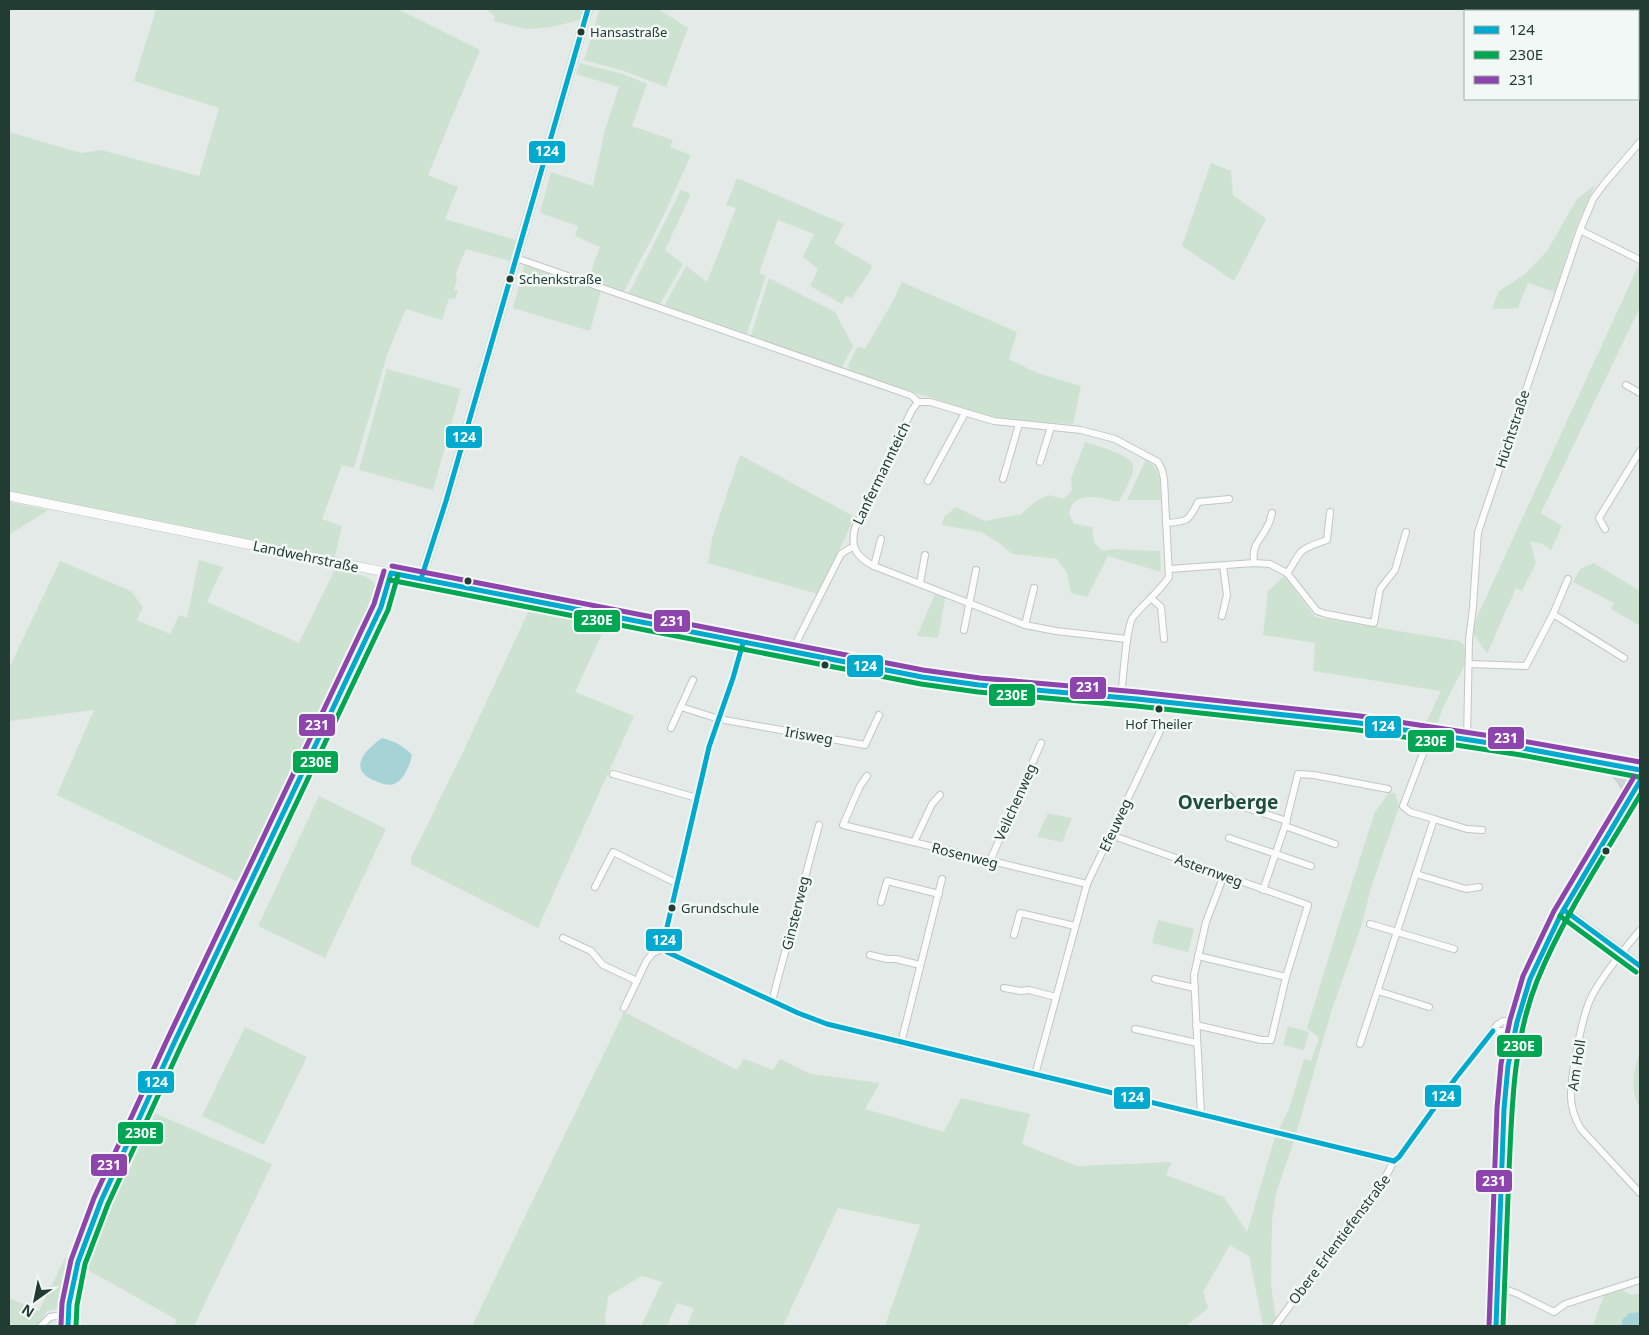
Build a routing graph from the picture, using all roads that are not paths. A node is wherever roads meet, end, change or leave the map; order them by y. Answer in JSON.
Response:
{"nodes":[{"id":1,"x":588,"y":9,"type":"edge"},
{"id":2,"x":1640,"y":142,"type":"edge"},
{"id":3,"x":1580,"y":230,"type":"junction"},
{"id":4,"x":516,"y":258,"type":"junction"},
{"id":5,"x":1640,"y":260,"type":"edge"},
{"id":6,"x":1626,"y":385,"type":"dead end"},
{"id":7,"x":1640,"y":393,"type":"edge"},
{"id":8,"x":918,"y":402,"type":"junction"},
{"id":9,"x":965,"y":413,"type":"junction"},
{"id":10,"x":1019,"y":424,"type":"junction"},
{"id":11,"x":1051,"y":427,"type":"junction"},
{"id":12,"x":1640,"y":451,"type":"edge"},
{"id":13,"x":1040,"y":462,"type":"dead end"},
{"id":14,"x":1003,"y":479,"type":"dead end"},
{"id":15,"x":928,"y":481,"type":"dead end"},
{"id":16,"x":9,"y":496,"type":"edge"},
{"id":17,"x":1229,"y":499,"type":"dead end"},
{"id":18,"x":1330,"y":512,"type":"dead end"},
{"id":19,"x":1272,"y":513,"type":"dead end"},
{"id":20,"x":1166,"y":523,"type":"junction"},
{"id":21,"x":1605,"y":529,"type":"dead end"},
{"id":22,"x":1406,"y":532,"type":"dead end"},
{"id":23,"x":880,"y":539,"type":"dead end"},
{"id":24,"x":853,"y":547,"type":"junction"},
{"id":25,"x":925,"y":555,"type":"dead end"},
{"id":26,"x":1254,"y":563,"type":"junction"},
{"id":27,"x":874,"y":566,"type":"junction"},
{"id":28,"x":1223,"y":566,"type":"junction"},
{"id":29,"x":1169,"y":568,"type":"junction"},
{"id":30,"x":976,"y":570,"type":"dead end"},
{"id":31,"x":391,"y":573,"type":"junction"},
{"id":32,"x":1287,"y":573,"type":"junction"},
{"id":33,"x":421,"y":579,"type":"junction"},
{"id":34,"x":1568,"y":579,"type":"dead end"},
{"id":35,"x":920,"y":583,"type":"junction"},
{"id":36,"x":1034,"y":588,"type":"dead end"},
{"id":37,"x":1151,"y":598,"type":"junction"},
{"id":38,"x":969,"y":603,"type":"junction"},
{"id":39,"x":1553,"y":614,"type":"junction"},
{"id":40,"x":1222,"y":616,"type":"dead end"},
{"id":41,"x":1026,"y":625,"type":"junction"},
{"id":42,"x":964,"y":630,"type":"dead end"},
{"id":43,"x":1127,"y":639,"type":"junction"},
{"id":44,"x":1164,"y":639,"type":"dead end"},
{"id":45,"x":742,"y":643,"type":"junction"},
{"id":46,"x":792,"y":651,"type":"junction"},
{"id":47,"x":1624,"y":658,"type":"dead end"},
{"id":48,"x":1468,"y":664,"type":"junction"},
{"id":49,"x":693,"y":680,"type":"dead end"},
{"id":50,"x":1121,"y":697,"type":"junction"},
{"id":51,"x":681,"y":707,"type":"junction"},
{"id":52,"x":879,"y":715,"type":"dead end"},
{"id":53,"x":719,"y":719,"type":"junction"},
{"id":54,"x":1162,"y":727,"type":"dead end"},
{"id":55,"x":670,"y":728,"type":"dead end"},
{"id":56,"x":1430,"y":735,"type":"junction"},
{"id":57,"x":1467,"y":740,"type":"junction"},
{"id":58,"x":1041,"y":744,"type":"dead end"},
{"id":59,"x":1609,"y":765,"type":"junction"},
{"id":60,"x":1640,"y":770,"type":"edge"},
{"id":61,"x":613,"y":774,"type":"dead end"},
{"id":62,"x":867,"y":776,"type":"dead end"},
{"id":63,"x":1640,"y":781,"type":"edge"},
{"id":64,"x":1388,"y":789,"type":"dead end"},
{"id":65,"x":1640,"y":792,"type":"edge"},
{"id":66,"x":1228,"y":794,"type":"dead end"},
{"id":67,"x":940,"y":795,"type":"dead end"},
{"id":68,"x":697,"y":798,"type":"junction"},
{"id":69,"x":1629,"y":800,"type":"junction"},
{"id":70,"x":1434,"y":819,"type":"junction"},
{"id":71,"x":819,"y":824,"type":"dead end"},
{"id":72,"x":1286,"y":824,"type":"junction"},
{"id":73,"x":1482,"y":830,"type":"dead end"},
{"id":74,"x":1111,"y":835,"type":"junction"},
{"id":75,"x":1229,"y":838,"type":"dead end"},
{"id":76,"x":914,"y":842,"type":"junction"},
{"id":77,"x":1335,"y":844,"type":"dead end"},
{"id":78,"x":1276,"y":853,"type":"junction"},
{"id":79,"x":990,"y":861,"type":"junction"},
{"id":80,"x":1311,"y":866,"type":"dead end"},
{"id":81,"x":1416,"y":874,"type":"junction"},
{"id":82,"x":1224,"y":875,"type":"junction"},
{"id":83,"x":942,"y":879,"type":"dead end"},
{"id":84,"x":678,"y":884,"type":"junction"},
{"id":85,"x":1087,"y":884,"type":"junction"},
{"id":86,"x":595,"y":887,"type":"dead end"},
{"id":87,"x":1479,"y":887,"type":"dead end"},
{"id":88,"x":1263,"y":890,"type":"junction"},
{"id":89,"x":939,"y":894,"type":"junction"},
{"id":90,"x":881,"y":902,"type":"dead end"},
{"id":91,"x":1564,"y":910,"type":"junction"},
{"id":92,"x":1370,"y":924,"type":"dead end"},
{"id":93,"x":1075,"y":926,"type":"junction"},
{"id":94,"x":1640,"y":930,"type":"edge"},
{"id":95,"x":1397,"y":932,"type":"junction"},
{"id":96,"x":1014,"y":935,"type":"dead end"},
{"id":97,"x":563,"y":938,"type":"dead end"},
{"id":98,"x":664,"y":948,"type":"junction"},
{"id":99,"x":1454,"y":949,"type":"dead end"},
{"id":100,"x":1623,"y":952,"type":"junction"},
{"id":101,"x":870,"y":955,"type":"dead end"},
{"id":102,"x":1198,"y":956,"type":"junction"},
{"id":103,"x":920,"y":965,"type":"junction"},
{"id":104,"x":1640,"y":966,"type":"edge"},
{"id":105,"x":1286,"y":977,"type":"junction"},
{"id":106,"x":1155,"y":979,"type":"dead end"},
{"id":107,"x":637,"y":981,"type":"junction"},
{"id":108,"x":1004,"y":988,"type":"dead end"},
{"id":109,"x":1195,"y":988,"type":"junction"},
{"id":110,"x":1378,"y":991,"type":"junction"},
{"id":111,"x":1056,"y":997,"type":"junction"},
{"id":112,"x":772,"y":1001,"type":"junction"},
{"id":113,"x":1429,"y":1007,"type":"dead end"},
{"id":114,"x":624,"y":1008,"type":"dead end"},
{"id":115,"x":1517,"y":1022,"type":"junction"},
{"id":116,"x":1196,"y":1025,"type":"junction"},
{"id":117,"x":1135,"y":1029,"type":"dead end"},
{"id":118,"x":1493,"y":1031,"type":"junction"},
{"id":119,"x":1514,"y":1034,"type":"junction"},
{"id":120,"x":901,"y":1043,"type":"junction"},
{"id":121,"x":1197,"y":1043,"type":"junction"},
{"id":122,"x":1360,"y":1044,"type":"dead end"},
{"id":123,"x":1035,"y":1076,"type":"junction"},
{"id":124,"x":1201,"y":1114,"type":"junction"},
{"id":125,"x":1394,"y":1161,"type":"junction"},
{"id":126,"x":1640,"y":1193,"type":"edge"},
{"id":127,"x":1640,"y":1280,"type":"edge"},
{"id":128,"x":1497,"y":1286,"type":"junction"},
{"id":129,"x":68,"y":1314,"type":"junction"},
{"id":130,"x":41,"y":1326,"type":"edge"},
{"id":131,"x":68,"y":1326,"type":"edge"},
{"id":132,"x":1274,"y":1326,"type":"edge"},
{"id":133,"x":1496,"y":1326,"type":"edge"}],
"edges":[{"from":1,"to":4,"type":"main road"},
{"from":2,"to":3,"type":"street","name":"Hüchtstraße"},
{"from":3,"to":5,"type":"street"},
{"from":3,"to":48,"type":"street","name":"Hüchtstraße"},
{"from":4,"to":8,"type":"street"},
{"from":4,"to":33,"type":"main road"},
{"from":6,"to":7,"type":"street"},
{"from":8,"to":9,"type":"street"},
{"from":8,"to":24,"type":"street","name":"Lanfermannteich"},
{"from":9,"to":10,"type":"street"},
{"from":9,"to":15,"type":"street"},
{"from":10,"to":11,"type":"street"},
{"from":10,"to":14,"type":"street"},
{"from":11,"to":13,"type":"street"},
{"from":11,"to":20,"type":"street"},
{"from":12,"to":21,"type":"street"},
{"from":16,"to":31,"type":"main road","name":"Landwehrstraße"},
{"from":17,"to":20,"type":"street"},
{"from":18,"to":32,"type":"street"},
{"from":19,"to":26,"type":"street"},
{"from":20,"to":29,"type":"street"},
{"from":22,"to":32,"type":"street"},
{"from":23,"to":27,"type":"street","name":"Lanfermannteich"},
{"from":24,"to":27,"type":"street"},
{"from":24,"to":46,"type":"street"},
{"from":25,"to":35,"type":"street"},
{"from":26,"to":28,"type":"street"},
{"from":26,"to":32,"type":"street"},
{"from":27,"to":35,"type":"street"},
{"from":28,"to":29,"type":"street"},
{"from":28,"to":40,"type":"street"},
{"from":29,"to":37,"type":"street"},
{"from":30,"to":38,"type":"street"},
{"from":31,"to":33,"type":"main road","name":"Landwehrstraße"},
{"from":31,"to":129,"type":"main road"},
{"from":33,"to":45,"type":"main road","name":"Landwehrstraße"},
{"from":34,"to":39,"type":"street"},
{"from":35,"to":38,"type":"street"},
{"from":36,"to":41,"type":"street"},
{"from":37,"to":43,"type":"street"},
{"from":37,"to":44,"type":"street"},
{"from":38,"to":41,"type":"street"},
{"from":38,"to":42,"type":"street"},
{"from":39,"to":47,"type":"street"},
{"from":39,"to":48,"type":"street"},
{"from":41,"to":43,"type":"street"},
{"from":43,"to":50,"type":"street"},
{"from":45,"to":46,"type":"main road","name":"Landwehrstraße"},
{"from":45,"to":53,"type":"street"},
{"from":46,"to":50,"type":"main road","name":"Landwehrstraße"},
{"from":48,"to":57,"type":"street","name":"Hüchtstraße"},
{"from":49,"to":51,"type":"street"},
{"from":50,"to":56,"type":"main road","name":"Landwehrstraße"},
{"from":51,"to":53,"type":"street"},
{"from":51,"to":55,"type":"street"},
{"from":52,"to":53,"type":"street","name":"Irisweg"},
{"from":53,"to":68,"type":"street"},
{"from":54,"to":74,"type":"street","name":"Efeuweg"},
{"from":56,"to":57,"type":"main road","name":"Landwehrstraße"},
{"from":56,"to":70,"type":"street"},
{"from":57,"to":59,"type":"main road","name":"Landwehrstraße"},
{"from":58,"to":79,"type":"street","name":"Veilchenweg"},
{"from":59,"to":60,"type":"main road","name":"Landwehrstraße"},
{"from":59,"to":69,"type":"main road"},
{"from":61,"to":68,"type":"street"},
{"from":62,"to":76,"type":"street","name":"Rosenweg"},
{"from":63,"to":69,"type":"main road"},
{"from":64,"to":72,"type":"street"},
{"from":65,"to":69,"type":"main road"},
{"from":66,"to":72,"type":"street"},
{"from":67,"to":76,"type":"street"},
{"from":68,"to":84,"type":"street"},
{"from":69,"to":91,"type":"main road"},
{"from":70,"to":73,"type":"street"},
{"from":70,"to":81,"type":"street"},
{"from":71,"to":112,"type":"street","name":"Ginsterweg"},
{"from":72,"to":77,"type":"street"},
{"from":72,"to":78,"type":"street"},
{"from":74,"to":82,"type":"street","name":"Asternweg"},
{"from":74,"to":85,"type":"street","name":"Efeuweg"},
{"from":75,"to":78,"type":"street"},
{"from":76,"to":79,"type":"street","name":"Rosenweg"},
{"from":78,"to":80,"type":"street"},
{"from":78,"to":88,"type":"street"},
{"from":79,"to":85,"type":"street","name":"Rosenweg"},
{"from":81,"to":87,"type":"street"},
{"from":81,"to":95,"type":"street"},
{"from":82,"to":88,"type":"street","name":"Asternweg"},
{"from":82,"to":102,"type":"street"},
{"from":83,"to":89,"type":"street"},
{"from":84,"to":86,"type":"street"},
{"from":84,"to":98,"type":"street"},
{"from":85,"to":93,"type":"street","name":"Efeuweg"},
{"from":88,"to":105,"type":"street","name":"Asternweg"},
{"from":89,"to":90,"type":"street"},
{"from":89,"to":103,"type":"street"},
{"from":91,"to":100,"type":"main road"},
{"from":91,"to":115,"type":"main road"},
{"from":92,"to":95,"type":"street"},
{"from":93,"to":96,"type":"street"},
{"from":93,"to":111,"type":"street","name":"Efeuweg"},
{"from":94,"to":100,"type":"street","name":"Am Holl"},
{"from":95,"to":99,"type":"street"},
{"from":95,"to":110,"type":"street"},
{"from":97,"to":107,"type":"street"},
{"from":98,"to":107,"type":"street"},
{"from":98,"to":112,"type":"street"},
{"from":100,"to":104,"type":"main road"},
{"from":100,"to":126,"type":"street","name":"Am Holl"},
{"from":101,"to":103,"type":"street"},
{"from":102,"to":105,"type":"street"},
{"from":102,"to":109,"type":"street"},
{"from":103,"to":120,"type":"street"},
{"from":105,"to":116,"type":"street"},
{"from":106,"to":109,"type":"street"},
{"from":107,"to":114,"type":"street"},
{"from":108,"to":111,"type":"street"},
{"from":109,"to":116,"type":"street"},
{"from":110,"to":113,"type":"street"},
{"from":110,"to":122,"type":"street"},
{"from":111,"to":123,"type":"street","name":"Efeuweg"},
{"from":112,"to":120,"type":"street"},
{"from":115,"to":118,"type":"street","name":"Obere Erlentiefenstraße"},
{"from":115,"to":119,"type":"main road"},
{"from":116,"to":121,"type":"street"},
{"from":117,"to":121,"type":"street"},
{"from":118,"to":119,"type":"street"},
{"from":118,"to":125,"type":"street","name":"Obere Erlentiefenstraße"},
{"from":119,"to":128,"type":"main road"},
{"from":120,"to":123,"type":"street"},
{"from":121,"to":124,"type":"street"},
{"from":123,"to":124,"type":"street"},
{"from":124,"to":125,"type":"street"},
{"from":125,"to":132,"type":"street","name":"Obere Erlentiefenstraße"},
{"from":127,"to":128,"type":"street"},
{"from":128,"to":133,"type":"main road"},
{"from":129,"to":130,"type":"street"},
{"from":129,"to":131,"type":"main road"}]}
